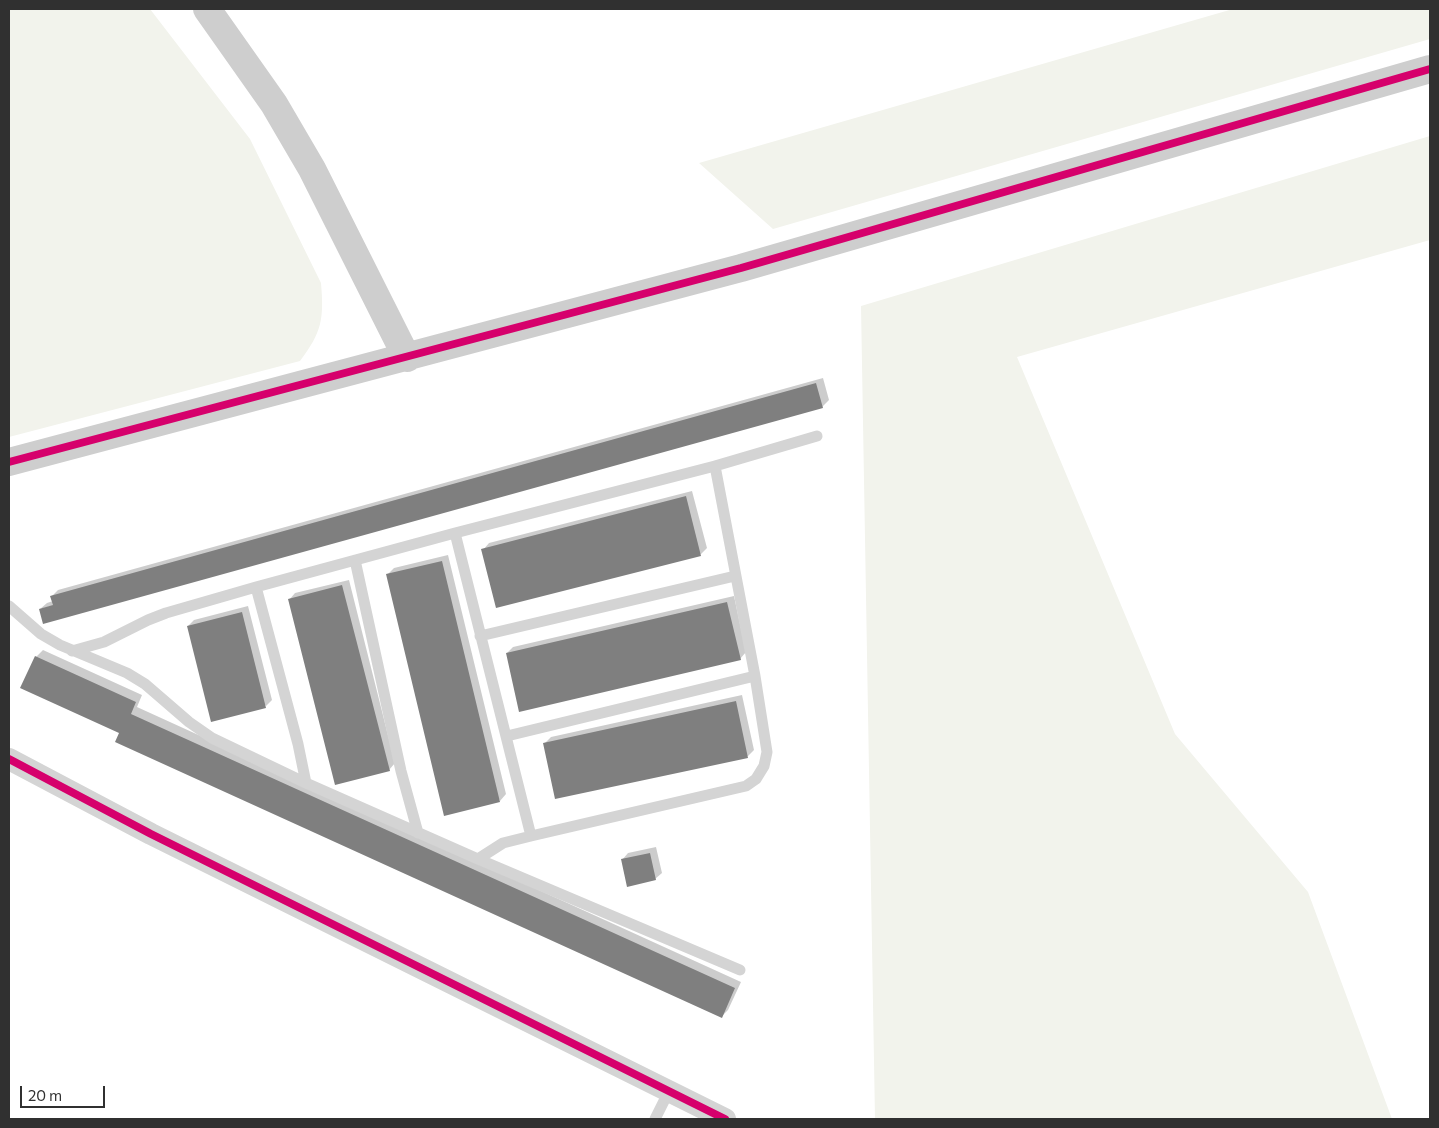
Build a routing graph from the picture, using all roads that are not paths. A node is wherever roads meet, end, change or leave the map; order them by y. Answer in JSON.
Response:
{"nodes":[{"id":1,"x":207,"y":9,"type":"edge"},
{"id":2,"x":1430,"y":69,"type":"edge"},
{"id":3,"x":407,"y":358,"type":"junction"},
{"id":4,"x":817,"y":436,"type":"dead end"},
{"id":5,"x":9,"y":462,"type":"edge"},
{"id":6,"x":714,"y":466,"type":"junction"},
{"id":7,"x":455,"y":533,"type":"junction"},
{"id":8,"x":355,"y":560,"type":"junction"},
{"id":9,"x":735,"y":576,"type":"junction"},
{"id":10,"x":256,"y":587,"type":"junction"},
{"id":11,"x":9,"y":606,"type":"edge"},
{"id":12,"x":480,"y":636,"type":"junction"},
{"id":13,"x":72,"y":651,"type":"junction"},
{"id":14,"x":754,"y":676,"type":"junction"},
{"id":15,"x":507,"y":736,"type":"junction"},
{"id":16,"x":9,"y":759,"type":"edge"},
{"id":17,"x":306,"y":783,"type":"junction"},
{"id":18,"x":418,"y":833,"type":"junction"},
{"id":19,"x":531,"y":836,"type":"junction"},
{"id":20,"x":478,"y":859,"type":"junction"},
{"id":21,"x":740,"y":970,"type":"dead end"},
{"id":22,"x":670,"y":1092,"type":"junction"},
{"id":23,"x":655,"y":1119,"type":"edge"},
{"id":24,"x":725,"y":1119,"type":"edge"}],
"edges":[{"from":1,"to":3,"type":"street"},
{"from":2,"to":3,"type":"street"},
{"from":3,"to":5,"type":"street"},
{"from":4,"to":6,"type":"lane"},
{"from":6,"to":7,"type":"lane"},
{"from":6,"to":9,"type":"lane"},
{"from":7,"to":8,"type":"lane"},
{"from":7,"to":12,"type":"lane"},
{"from":8,"to":10,"type":"lane"},
{"from":8,"to":18,"type":"lane"},
{"from":9,"to":12,"type":"lane"},
{"from":9,"to":14,"type":"lane"},
{"from":10,"to":13,"type":"lane"},
{"from":10,"to":17,"type":"lane"},
{"from":11,"to":13,"type":"lane"},
{"from":12,"to":15,"type":"lane"},
{"from":13,"to":17,"type":"lane"},
{"from":14,"to":15,"type":"lane"},
{"from":14,"to":19,"type":"lane"},
{"from":15,"to":19,"type":"lane"},
{"from":16,"to":22,"type":"street"},
{"from":17,"to":18,"type":"lane"},
{"from":18,"to":20,"type":"lane"},
{"from":19,"to":20,"type":"lane"},
{"from":20,"to":21,"type":"lane"},
{"from":22,"to":23,"type":"lane"},
{"from":22,"to":24,"type":"street"}]}
